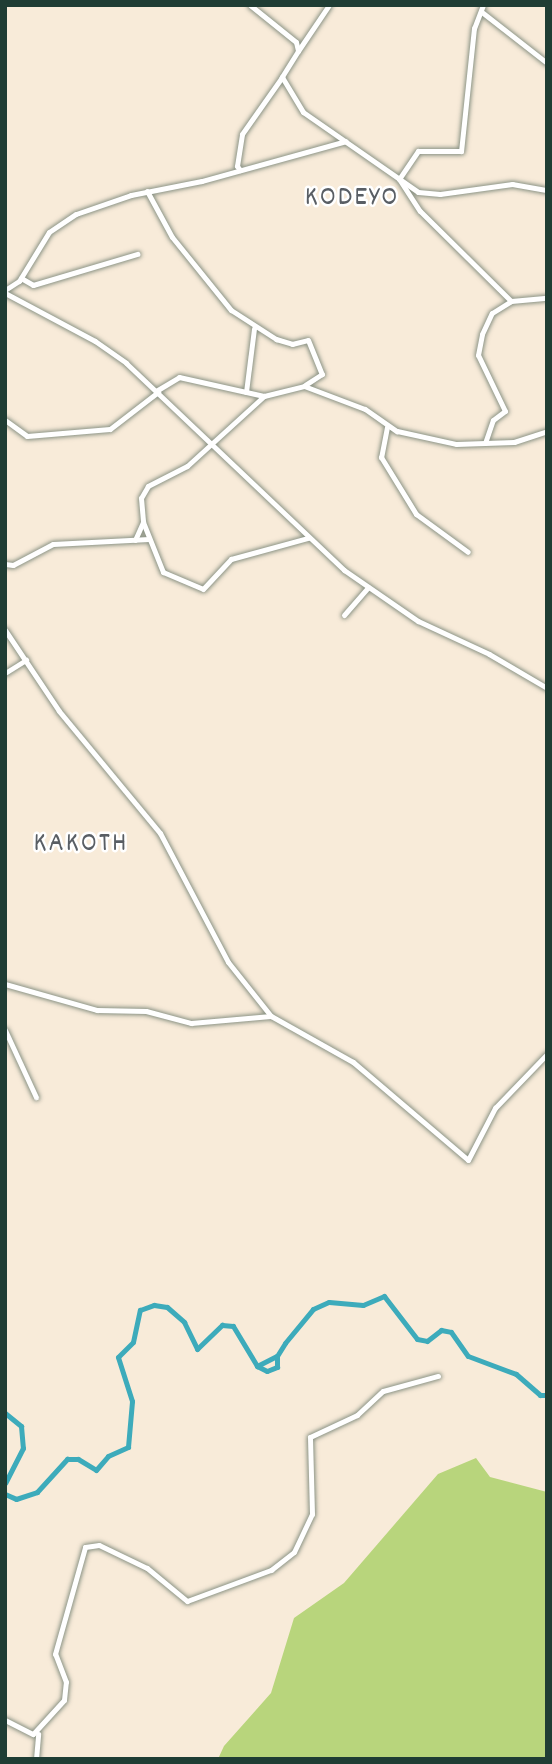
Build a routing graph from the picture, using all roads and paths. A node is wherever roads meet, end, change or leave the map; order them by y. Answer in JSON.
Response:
{"nodes":[{"id":1,"x":250,"y":5,"type":"edge"},
{"id":2,"x":329,"y":5,"type":"edge"},
{"id":3,"x":483,"y":5,"type":"edge"},
{"id":4,"x":483,"y":13,"type":"junction"},
{"id":5,"x":298,"y":51,"type":"junction"},
{"id":6,"x":547,"y":63,"type":"edge"},
{"id":7,"x":282,"y":78,"type":"junction"},
{"id":8,"x":346,"y":141,"type":"junction"},
{"id":9,"x":240,"y":171,"type":"junction"},
{"id":10,"x":399,"y":179,"type":"junction"},
{"id":11,"x":547,"y":190,"type":"edge"},
{"id":12,"x":147,"y":191,"type":"junction"},
{"id":13,"x":137,"y":254,"type":"dead end"},
{"id":14,"x":21,"y":278,"type":"junction"},
{"id":15,"x":5,"y":292,"type":"edge"},
{"id":16,"x":547,"y":298,"type":"edge"},
{"id":17,"x":510,"y":301,"type":"junction"},
{"id":18,"x":254,"y":329,"type":"junction"},
{"id":19,"x":304,"y":386,"type":"junction"},
{"id":20,"x":157,"y":392,"type":"junction"},
{"id":21,"x":246,"y":392,"type":"junction"},
{"id":22,"x":264,"y":396,"type":"junction"},
{"id":23,"x":5,"y":420,"type":"edge"},
{"id":24,"x":387,"y":427,"type":"junction"},
{"id":25,"x":547,"y":431,"type":"edge"},
{"id":26,"x":485,"y":443,"type":"junction"},
{"id":27,"x":213,"y":444,"type":"junction"},
{"id":28,"x":143,"y":522,"type":"junction"},
{"id":29,"x":308,"y":538,"type":"junction"},
{"id":30,"x":149,"y":539,"type":"junction"},
{"id":31,"x":135,"y":540,"type":"junction"},
{"id":32,"x":468,"y":552,"type":"dead end"},
{"id":33,"x":5,"y":564,"type":"edge"},
{"id":34,"x":368,"y":587,"type":"junction"},
{"id":35,"x":344,"y":615,"type":"dead end"},
{"id":36,"x":5,"y":630,"type":"edge"},
{"id":37,"x":26,"y":660,"type":"junction"},
{"id":38,"x":5,"y":673,"type":"edge"},
{"id":39,"x":547,"y":688,"type":"edge"},
{"id":40,"x":5,"y":984,"type":"edge"},
{"id":41,"x":271,"y":1016,"type":"junction"},
{"id":42,"x":5,"y":1030,"type":"edge"},
{"id":43,"x":547,"y":1054,"type":"edge"},
{"id":44,"x":36,"y":1097,"type":"dead end"},
{"id":45,"x":438,"y":1376,"type":"dead end"},
{"id":46,"x":5,"y":1720,"type":"edge"},
{"id":47,"x":38,"y":1734,"type":"dead end"},
{"id":48,"x":36,"y":1759,"type":"edge"}],
"edges":[{"from":1,"to":5,"type":"street"},
{"from":2,"to":5,"type":"street"},
{"from":3,"to":4,"type":"street"},
{"from":4,"to":6,"type":"street"},
{"from":4,"to":10,"type":"street"},
{"from":5,"to":7,"type":"street"},
{"from":7,"to":8,"type":"street"},
{"from":7,"to":9,"type":"street"},
{"from":8,"to":9,"type":"street"},
{"from":8,"to":10,"type":"street"},
{"from":9,"to":12,"type":"street"},
{"from":10,"to":11,"type":"street"},
{"from":10,"to":17,"type":"street"},
{"from":12,"to":14,"type":"street"},
{"from":12,"to":18,"type":"street"},
{"from":13,"to":14,"type":"street"},
{"from":14,"to":15,"type":"street"},
{"from":15,"to":20,"type":"street"},
{"from":16,"to":17,"type":"street"},
{"from":17,"to":26,"type":"street"},
{"from":18,"to":19,"type":"street"},
{"from":18,"to":21,"type":"street"},
{"from":19,"to":22,"type":"street"},
{"from":19,"to":24,"type":"street"},
{"from":20,"to":21,"type":"street"},
{"from":20,"to":23,"type":"street"},
{"from":20,"to":27,"type":"street"},
{"from":21,"to":22,"type":"street"},
{"from":22,"to":27,"type":"street"},
{"from":24,"to":26,"type":"street"},
{"from":24,"to":32,"type":"street"},
{"from":25,"to":26,"type":"street"},
{"from":27,"to":28,"type":"street"},
{"from":27,"to":29,"type":"street"},
{"from":28,"to":30,"type":"street"},
{"from":28,"to":31,"type":"street"},
{"from":29,"to":30,"type":"street"},
{"from":29,"to":34,"type":"street"},
{"from":30,"to":31,"type":"street"},
{"from":31,"to":33,"type":"street"},
{"from":34,"to":35,"type":"street"},
{"from":34,"to":39,"type":"street"},
{"from":36,"to":37,"type":"street"},
{"from":37,"to":38,"type":"street"},
{"from":37,"to":41,"type":"street"},
{"from":40,"to":41,"type":"street"},
{"from":41,"to":43,"type":"street"},
{"from":42,"to":44,"type":"street"},
{"from":45,"to":46,"type":"street"},
{"from":47,"to":48,"type":"street"}]}
